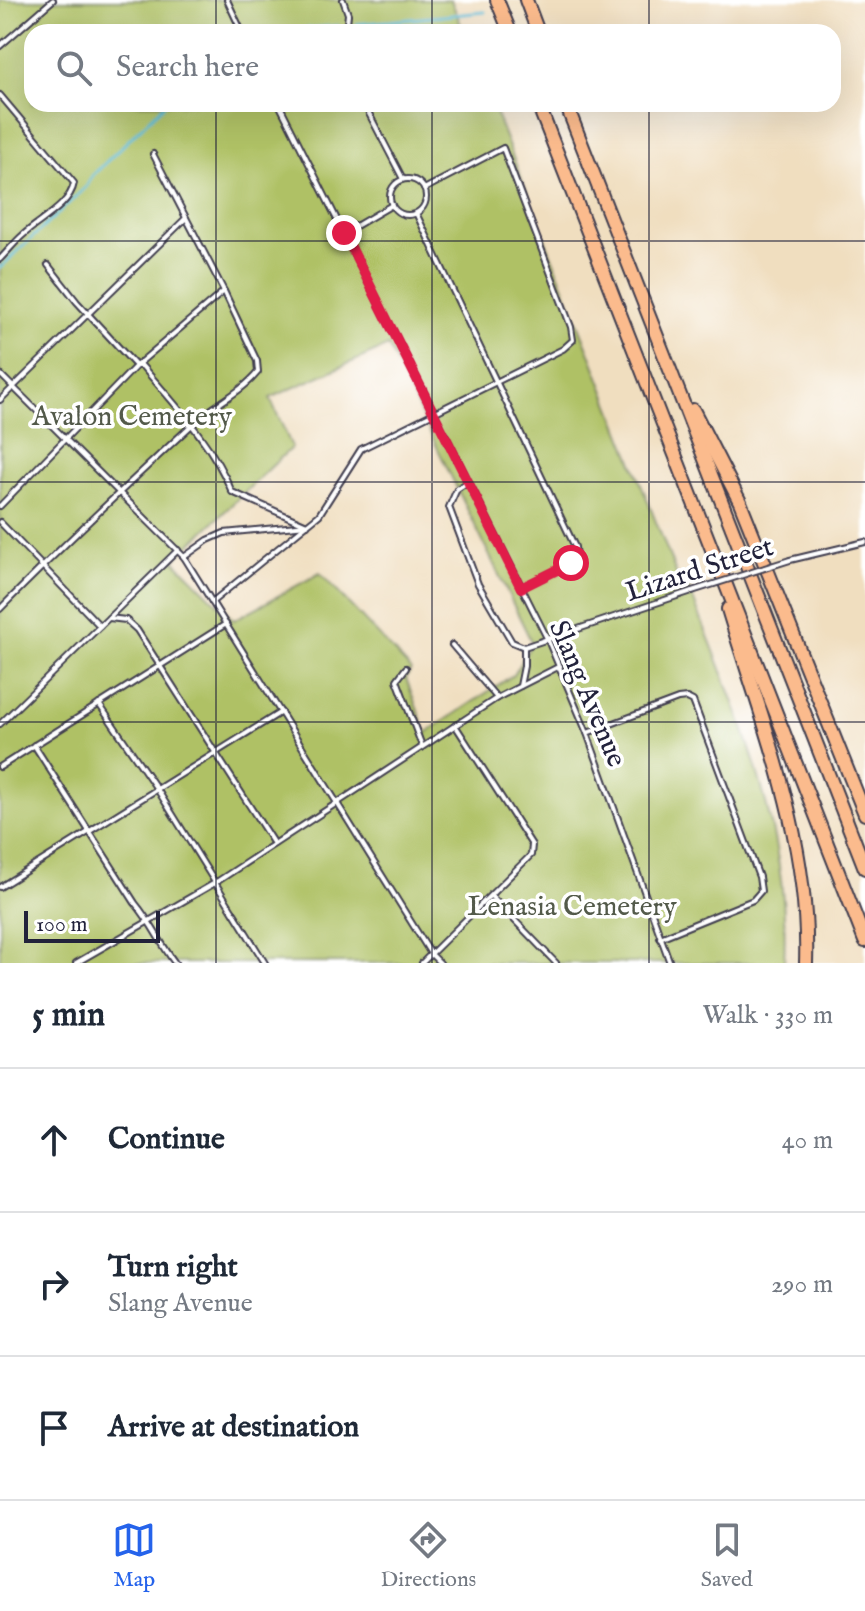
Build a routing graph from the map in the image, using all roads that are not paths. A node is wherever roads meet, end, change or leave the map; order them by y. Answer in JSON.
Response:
{"nodes":[{"id":1,"x":53,"y":0,"type":"edge"},
{"id":2,"x":227,"y":0,"type":"edge"},
{"id":3,"x":343,"y":0,"type":"edge"},
{"id":4,"x":497,"y":0,"type":"edge"},
{"id":5,"x":526,"y":0,"type":"edge"},
{"id":6,"x":25,"y":24,"type":"edge"},
{"id":7,"x":238,"y":24,"type":"edge"},
{"id":8,"x":347,"y":24,"type":"edge"},
{"id":9,"x":507,"y":24,"type":"edge"},
{"id":10,"x":535,"y":24,"type":"edge"},
{"id":11,"x":24,"y":25,"type":"edge"},
{"id":12,"x":0,"y":46,"type":"edge"},
{"id":13,"x":0,"y":95,"type":"edge"},
{"id":14,"x":283,"y":112,"type":"edge"},
{"id":15,"x":368,"y":112,"type":"edge"},
{"id":16,"x":541,"y":112,"type":"edge"},
{"id":17,"x":569,"y":112,"type":"edge"},
{"id":18,"x":153,"y":154,"type":"dead end"},
{"id":19,"x":403,"y":179,"type":"junction"},
{"id":20,"x":424,"y":189,"type":"junction"},
{"id":21,"x":392,"y":205,"type":"junction"},
{"id":22,"x":416,"y":213,"type":"junction"},
{"id":23,"x":186,"y":218,"type":"junction"},
{"id":24,"x":344,"y":233,"type":"junction"},
{"id":25,"x":0,"y":259,"type":"edge"},
{"id":26,"x":48,"y":265,"type":"dead end"},
{"id":27,"x":224,"y":291,"type":"junction"},
{"id":28,"x":88,"y":314,"type":"junction"},
{"id":29,"x":661,"y":347,"type":"junction"},
{"id":30,"x":136,"y":366,"type":"junction"},
{"id":31,"x":0,"y":374,"type":"edge"},
{"id":32,"x":497,"y":382,"type":"junction"},
{"id":33,"x":13,"y":387,"type":"junction"},
{"id":34,"x":0,"y":400,"type":"edge"},
{"id":35,"x":432,"y":412,"type":"junction"},
{"id":36,"x":192,"y":425,"type":"junction"},
{"id":37,"x":65,"y":438,"type":"junction"},
{"id":38,"x":468,"y":482,"type":"junction"},
{"id":39,"x":119,"y":492,"type":"junction"},
{"id":40,"x":0,"y":506,"type":"edge"},
{"id":41,"x":0,"y":522,"type":"edge"},
{"id":42,"x":702,"y":522,"type":"junction"},
{"id":43,"x":308,"y":525,"type":"junction"},
{"id":44,"x":865,"y":542,"type":"edge"},
{"id":45,"x":178,"y":550,"type":"junction"},
{"id":46,"x":184,"y":557,"type":"junction"},
{"id":47,"x":43,"y":566,"type":"junction"},
{"id":48,"x":521,"y":588,"type":"junction"},
{"id":49,"x":212,"y":602,"type":"junction"},
{"id":50,"x":0,"y":609,"type":"edge"},
{"id":51,"x":109,"y":618,"type":"junction"},
{"id":52,"x":226,"y":624,"type":"junction"},
{"id":53,"x":100,"y":626,"type":"junction"},
{"id":54,"x":547,"y":638,"type":"junction"},
{"id":55,"x":452,"y":645,"type":"dead end"},
{"id":56,"x":524,"y":647,"type":"junction"},
{"id":57,"x":161,"y":665,"type":"junction"},
{"id":58,"x":560,"y":666,"type":"junction"},
{"id":59,"x":406,"y":668,"type":"dead end"},
{"id":60,"x":520,"y":686,"type":"junction"},
{"id":61,"x":497,"y":698,"type":"junction"},
{"id":62,"x":99,"y":704,"type":"junction"},
{"id":63,"x":281,"y":712,"type":"junction"},
{"id":64,"x":0,"y":724,"type":"edge"},
{"id":65,"x":455,"y":725,"type":"junction"},
{"id":66,"x":587,"y":733,"type":"junction"},
{"id":67,"x":34,"y":745,"type":"junction"},
{"id":68,"x":422,"y":746,"type":"junction"},
{"id":69,"x":215,"y":753,"type":"junction"},
{"id":70,"x":0,"y":767,"type":"edge"},
{"id":71,"x":157,"y":789,"type":"junction"},
{"id":72,"x":337,"y":802,"type":"junction"},
{"id":73,"x":865,"y":814,"type":"edge"},
{"id":74,"x":89,"y":831,"type":"junction"},
{"id":75,"x":274,"y":844,"type":"junction"},
{"id":76,"x":865,"y":868,"type":"edge"},
{"id":77,"x":215,"y":883,"type":"junction"},
{"id":78,"x":0,"y":887,"type":"edge"},
{"id":79,"x":491,"y":896,"type":"junction"},
{"id":80,"x":150,"y":921,"type":"junction"},
{"id":81,"x":660,"y":938,"type":"junction"},
{"id":82,"x":865,"y":941,"type":"edge"},
{"id":83,"x":431,"y":954,"type":"junction"},
{"id":84,"x":76,"y":963,"type":"edge"},
{"id":85,"x":175,"y":963,"type":"edge"},
{"id":86,"x":265,"y":963,"type":"edge"},
{"id":87,"x":422,"y":963,"type":"edge"},
{"id":88,"x":440,"y":963,"type":"edge"},
{"id":89,"x":556,"y":963,"type":"edge"},
{"id":90,"x":670,"y":963,"type":"edge"},
{"id":91,"x":806,"y":963,"type":"edge"}],
"edges":[{"from":1,"to":6,"type":"lane"},
{"from":2,"to":7,"type":"lane"},
{"from":3,"to":8,"type":"lane"},
{"from":4,"to":9,"type":"highway"},
{"from":5,"to":10,"type":"highway"},
{"from":11,"to":12,"type":"lane"},
{"from":13,"to":25,"type":"lane"},
{"from":14,"to":24,"type":"lane","name":"Slang Avenue"},
{"from":15,"to":19,"type":"lane"},
{"from":16,"to":42,"type":"highway"},
{"from":17,"to":29,"type":"highway"},
{"from":18,"to":23,"type":"lane"},
{"from":19,"to":20,"type":"lane"},
{"from":19,"to":21,"type":"lane"},
{"from":20,"to":22,"type":"lane"},
{"from":20,"to":32,"type":"lane"},
{"from":21,"to":22,"type":"lane"},
{"from":21,"to":24,"type":"lane"},
{"from":22,"to":32,"type":"lane"},
{"from":23,"to":27,"type":"lane"},
{"from":23,"to":28,"type":"lane"},
{"from":24,"to":35,"type":"lane","name":"Slang Avenue"},
{"from":26,"to":28,"type":"lane"},
{"from":27,"to":30,"type":"lane"},
{"from":27,"to":36,"type":"lane"},
{"from":28,"to":30,"type":"lane"},
{"from":28,"to":33,"type":"lane"},
{"from":29,"to":73,"type":"highway"},
{"from":29,"to":76,"type":"highway"},
{"from":30,"to":36,"type":"lane"},
{"from":30,"to":37,"type":"lane"},
{"from":31,"to":33,"type":"lane"},
{"from":32,"to":35,"type":"lane"},
{"from":32,"to":48,"type":"lane"},
{"from":33,"to":34,"type":"lane"},
{"from":33,"to":37,"type":"lane"},
{"from":35,"to":38,"type":"lane","name":"Slang Avenue"},
{"from":35,"to":43,"type":"lane"},
{"from":36,"to":39,"type":"lane"},
{"from":36,"to":43,"type":"lane"},
{"from":37,"to":39,"type":"lane"},
{"from":37,"to":40,"type":"lane"},
{"from":38,"to":48,"type":"lane","name":"Slang Avenue"},
{"from":38,"to":56,"type":"lane"},
{"from":39,"to":45,"type":"lane"},
{"from":39,"to":47,"type":"lane"},
{"from":41,"to":47,"type":"lane"},
{"from":42,"to":82,"type":"highway"},
{"from":42,"to":91,"type":"highway"},
{"from":43,"to":46,"type":"lane"},
{"from":43,"to":49,"type":"lane"},
{"from":44,"to":54,"type":"lane","name":"Lizard Street","bridge":true},
{"from":45,"to":46,"type":"lane"},
{"from":45,"to":51,"type":"lane"},
{"from":46,"to":49,"type":"lane"},
{"from":47,"to":50,"type":"lane"},
{"from":47,"to":53,"type":"lane"},
{"from":48,"to":54,"type":"lane","name":"Slang Avenue"},
{"from":49,"to":52,"type":"lane"},
{"from":51,"to":53,"type":"lane"},
{"from":51,"to":57,"type":"lane"},
{"from":52,"to":57,"type":"lane"},
{"from":52,"to":63,"type":"lane"},
{"from":53,"to":64,"type":"lane"},
{"from":54,"to":56,"type":"lane","name":"Lizard Street"},
{"from":54,"to":58,"type":"lane","name":"Slang Avenue"},
{"from":55,"to":61,"type":"lane"},
{"from":56,"to":60,"type":"lane"},
{"from":57,"to":62,"type":"lane"},
{"from":57,"to":69,"type":"lane"},
{"from":58,"to":60,"type":"lane"},
{"from":58,"to":66,"type":"lane","name":"Slang Avenue"},
{"from":59,"to":68,"type":"lane"},
{"from":60,"to":61,"type":"lane"},
{"from":61,"to":65,"type":"lane"},
{"from":62,"to":67,"type":"lane"},
{"from":62,"to":71,"type":"lane"},
{"from":63,"to":69,"type":"lane"},
{"from":63,"to":72,"type":"lane"},
{"from":65,"to":68,"type":"lane"},
{"from":65,"to":79,"type":"lane"},
{"from":66,"to":81,"type":"lane","name":"Slang Avenue"},
{"from":66,"to":81,"type":"lane"},
{"from":67,"to":70,"type":"lane"},
{"from":67,"to":74,"type":"lane"},
{"from":68,"to":72,"type":"lane"},
{"from":69,"to":71,"type":"lane"},
{"from":69,"to":75,"type":"lane"},
{"from":71,"to":74,"type":"lane"},
{"from":71,"to":77,"type":"lane"},
{"from":72,"to":75,"type":"lane"},
{"from":72,"to":83,"type":"lane"},
{"from":74,"to":78,"type":"lane"},
{"from":74,"to":80,"type":"lane"},
{"from":75,"to":77,"type":"lane"},
{"from":77,"to":80,"type":"lane"},
{"from":77,"to":86,"type":"lane"},
{"from":79,"to":83,"type":"lane"},
{"from":79,"to":89,"type":"lane"},
{"from":80,"to":84,"type":"lane"},
{"from":80,"to":85,"type":"lane"},
{"from":81,"to":90,"type":"lane","name":"Slang Avenue"},
{"from":83,"to":87,"type":"lane"},
{"from":83,"to":88,"type":"lane"}]}
